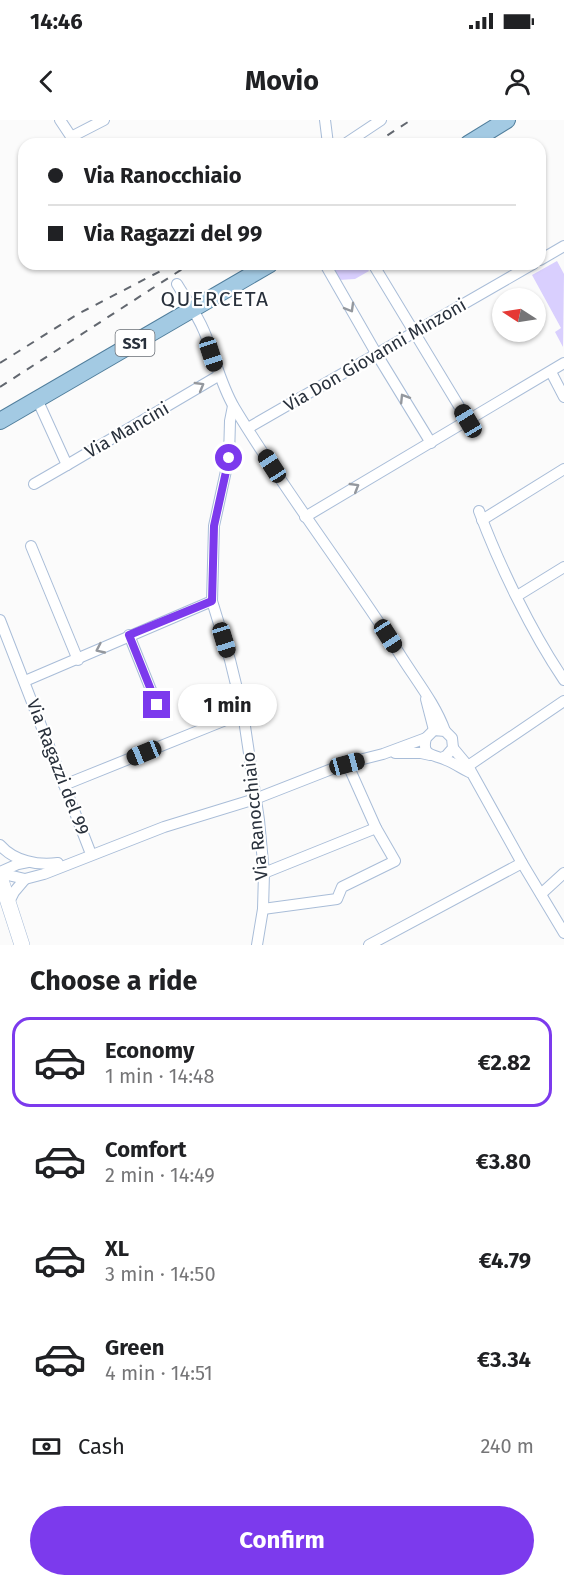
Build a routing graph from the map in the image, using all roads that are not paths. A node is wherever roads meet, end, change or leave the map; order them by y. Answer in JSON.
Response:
{"nodes":[{"id":1,"x":60,"y":120,"type":"edge"},
{"id":2,"x":104,"y":120,"type":"edge"},
{"id":3,"x":325,"y":120,"type":"edge"},
{"id":4,"x":381,"y":120,"type":"edge"},
{"id":5,"x":507,"y":120,"type":"edge"},
{"id":6,"x":71,"y":138,"type":"edge"},
{"id":7,"x":77,"y":138,"type":"edge"},
{"id":8,"x":327,"y":138,"type":"edge"},
{"id":9,"x":354,"y":138,"type":"edge"},
{"id":10,"x":478,"y":138,"type":"edge"},
{"id":11,"x":564,"y":246,"type":"edge"},
{"id":12,"x":546,"y":256,"type":"edge"},
{"id":13,"x":260,"y":270,"type":"edge"},
{"id":14,"x":328,"y":270,"type":"edge"},
{"id":15,"x":377,"y":270,"type":"edge"},
{"id":16,"x":522,"y":270,"type":"edge"},
{"id":17,"x":177,"y":284,"type":"dead end"},
{"id":18,"x":193,"y":309,"type":"junction"},
{"id":19,"x":414,"y":332,"type":"junction"},
{"id":20,"x":376,"y":353,"type":"junction"},
{"id":21,"x":564,"y":363,"type":"edge"},
{"id":22,"x":551,"y":372,"type":"junction"},
{"id":23,"x":218,"y":376,"type":"junction"},
{"id":24,"x":564,"y":397,"type":"edge"},
{"id":25,"x":37,"y":399,"type":"junction"},
{"id":26,"x":233,"y":406,"type":"junction"},
{"id":27,"x":0,"y":421,"type":"edge"},
{"id":28,"x":468,"y":421,"type":"junction"},
{"id":29,"x":248,"y":428,"type":"junction"},
{"id":30,"x":431,"y":443,"type":"junction"},
{"id":31,"x":67,"y":465,"type":"junction"},
{"id":32,"x":564,"y":469,"type":"edge"},
{"id":33,"x":34,"y":484,"type":"dead end"},
{"id":34,"x":305,"y":517,"type":"junction"},
{"id":35,"x":31,"y":546,"type":"dead end"},
{"id":36,"x":564,"y":567,"type":"edge"},
{"id":37,"x":517,"y":596,"type":"junction"},
{"id":38,"x":212,"y":601,"type":"junction"},
{"id":39,"x":0,"y":620,"type":"edge"},
{"id":40,"x":129,"y":635,"type":"junction"},
{"id":41,"x":78,"y":660,"type":"junction"},
{"id":42,"x":564,"y":680,"type":"edge"},
{"id":43,"x":25,"y":681,"type":"junction"},
{"id":44,"x":564,"y":701,"type":"edge"},
{"id":45,"x":157,"y":705,"type":"dead end"},
{"id":46,"x":243,"y":713,"type":"junction"},
{"id":47,"x":435,"y":733,"type":"junction"},
{"id":48,"x":453,"y":748,"type":"junction"},
{"id":49,"x":383,"y":754,"type":"junction"},
{"id":50,"x":436,"y":756,"type":"junction"},
{"id":51,"x":347,"y":764,"type":"junction"},
{"id":52,"x":470,"y":770,"type":"junction"},
{"id":53,"x":64,"y":785,"type":"junction"},
{"id":54,"x":255,"y":799,"type":"junction"},
{"id":55,"x":376,"y":828,"type":"junction"},
{"id":56,"x":0,"y":845,"type":"edge"},
{"id":57,"x":92,"y":854,"type":"junction"},
{"id":58,"x":28,"y":862,"type":"junction"},
{"id":59,"x":70,"y":862,"type":"junction"},
{"id":60,"x":522,"y":863,"type":"junction"},
{"id":61,"x":264,"y":873,"type":"junction"},
{"id":62,"x":564,"y":873,"type":"edge"},
{"id":63,"x":0,"y":874,"type":"edge"},
{"id":64,"x":25,"y":879,"type":"junction"},
{"id":65,"x":541,"y":894,"type":"junction"},
{"id":66,"x":9,"y":902,"type":"junction"},
{"id":67,"x":263,"y":909,"type":"junction"},
{"id":68,"x":564,"y":933,"type":"edge"},
{"id":69,"x":22,"y":945,"type":"edge"},
{"id":70,"x":257,"y":945,"type":"edge"},
{"id":71,"x":369,"y":945,"type":"edge"}],
"edges":[{"from":1,"to":6,"type":"street"},
{"from":2,"to":7,"type":"street"},
{"from":3,"to":8,"type":"street"},
{"from":4,"to":9,"type":"street"},
{"from":5,"to":10,"type":"main road"},
{"from":11,"to":12,"type":"street"},
{"from":13,"to":18,"type":"main road","number":"SS1"},
{"from":14,"to":20,"type":"street","one_way":true},
{"from":15,"to":19,"type":"street"},
{"from":16,"to":19,"type":"street","name":"Via Don Giovanni Minzoni"},
{"from":17,"to":18,"type":"street"},
{"from":18,"to":23,"type":"street"},
{"from":18,"to":25,"type":"main road","number":"SS1"},
{"from":19,"to":20,"type":"street","name":"Via Don Giovanni Minzoni"},
{"from":19,"to":28,"type":"street"},
{"from":20,"to":29,"type":"street","name":"Via Don Giovanni Minzoni"},
{"from":30,"to":20,"type":"street","one_way":true},
{"from":21,"to":22,"type":"street"},
{"from":22,"to":24,"type":"street"},
{"from":22,"to":28,"type":"street"},
{"from":23,"to":26,"type":"street"},
{"from":31,"to":23,"type":"street","name":"Via Mancini","one_way":true},
{"from":25,"to":27,"type":"main road","number":"SS1"},
{"from":25,"to":31,"type":"street","name":"Via Mancini"},
{"from":26,"to":29,"type":"street"},
{"from":26,"to":38,"type":"street","name":"Via Ranocchiaio"},
{"from":28,"to":30,"type":"street"},
{"from":29,"to":34,"type":"street"},
{"from":34,"to":30,"type":"street","one_way":true},
{"from":31,"to":33,"type":"street"},
{"from":32,"to":37,"type":"street"},
{"from":34,"to":47,"type":"street"},
{"from":35,"to":41,"type":"street"},
{"from":36,"to":37,"type":"street"},
{"from":37,"to":42,"type":"street"},
{"from":38,"to":40,"type":"street","name":"Via Ragazzi del 99"},
{"from":38,"to":46,"type":"street","name":"Via Ranocchiaio"},
{"from":39,"to":43,"type":"street","name":"Via Ragazzi del 99"},
{"from":40,"to":41,"type":"street","name":"Via Ragazzi del 99","one_way":true},
{"from":40,"to":45,"type":"street"},
{"from":41,"to":43,"type":"street","name":"Via Ragazzi del 99"},
{"from":43,"to":53,"type":"street","name":"Via Ragazzi del 99"},
{"from":44,"to":52,"type":"street"},
{"from":46,"to":53,"type":"street"},
{"from":46,"to":54,"type":"street","name":"Via Ranocchiaio"},
{"from":47,"to":48,"type":"street"},
{"from":47,"to":49,"type":"street"},
{"from":47,"to":50,"type":"street"},
{"from":48,"to":50,"type":"street"},
{"from":48,"to":52,"type":"street"},
{"from":49,"to":50,"type":"street"},
{"from":49,"to":51,"type":"street"},
{"from":50,"to":52,"type":"street"},
{"from":51,"to":54,"type":"street"},
{"from":51,"to":55,"type":"street"},
{"from":52,"to":60,"type":"street"},
{"from":53,"to":57,"type":"street","name":"Via Ragazzi del 99"},
{"from":54,"to":57,"type":"street"},
{"from":54,"to":61,"type":"street","name":"Via Ranocchiaio"},
{"from":55,"to":61,"type":"street"},
{"from":55,"to":67,"type":"street"},
{"from":56,"to":58,"type":"street"},
{"from":57,"to":59,"type":"street"},
{"from":58,"to":59,"type":"street"},
{"from":58,"to":63,"type":"street"},
{"from":59,"to":64,"type":"street"},
{"from":60,"to":65,"type":"street"},
{"from":60,"to":71,"type":"street"},
{"from":61,"to":67,"type":"street","name":"Via Ranocchiaio"},
{"from":62,"to":65,"type":"street"},
{"from":63,"to":64,"type":"street"},
{"from":63,"to":66,"type":"main road"},
{"from":64,"to":66,"type":"street"},
{"from":65,"to":68,"type":"street"},
{"from":66,"to":69,"type":"main road"},
{"from":67,"to":70,"type":"street","name":"Via Ranocchiaio"}]}
